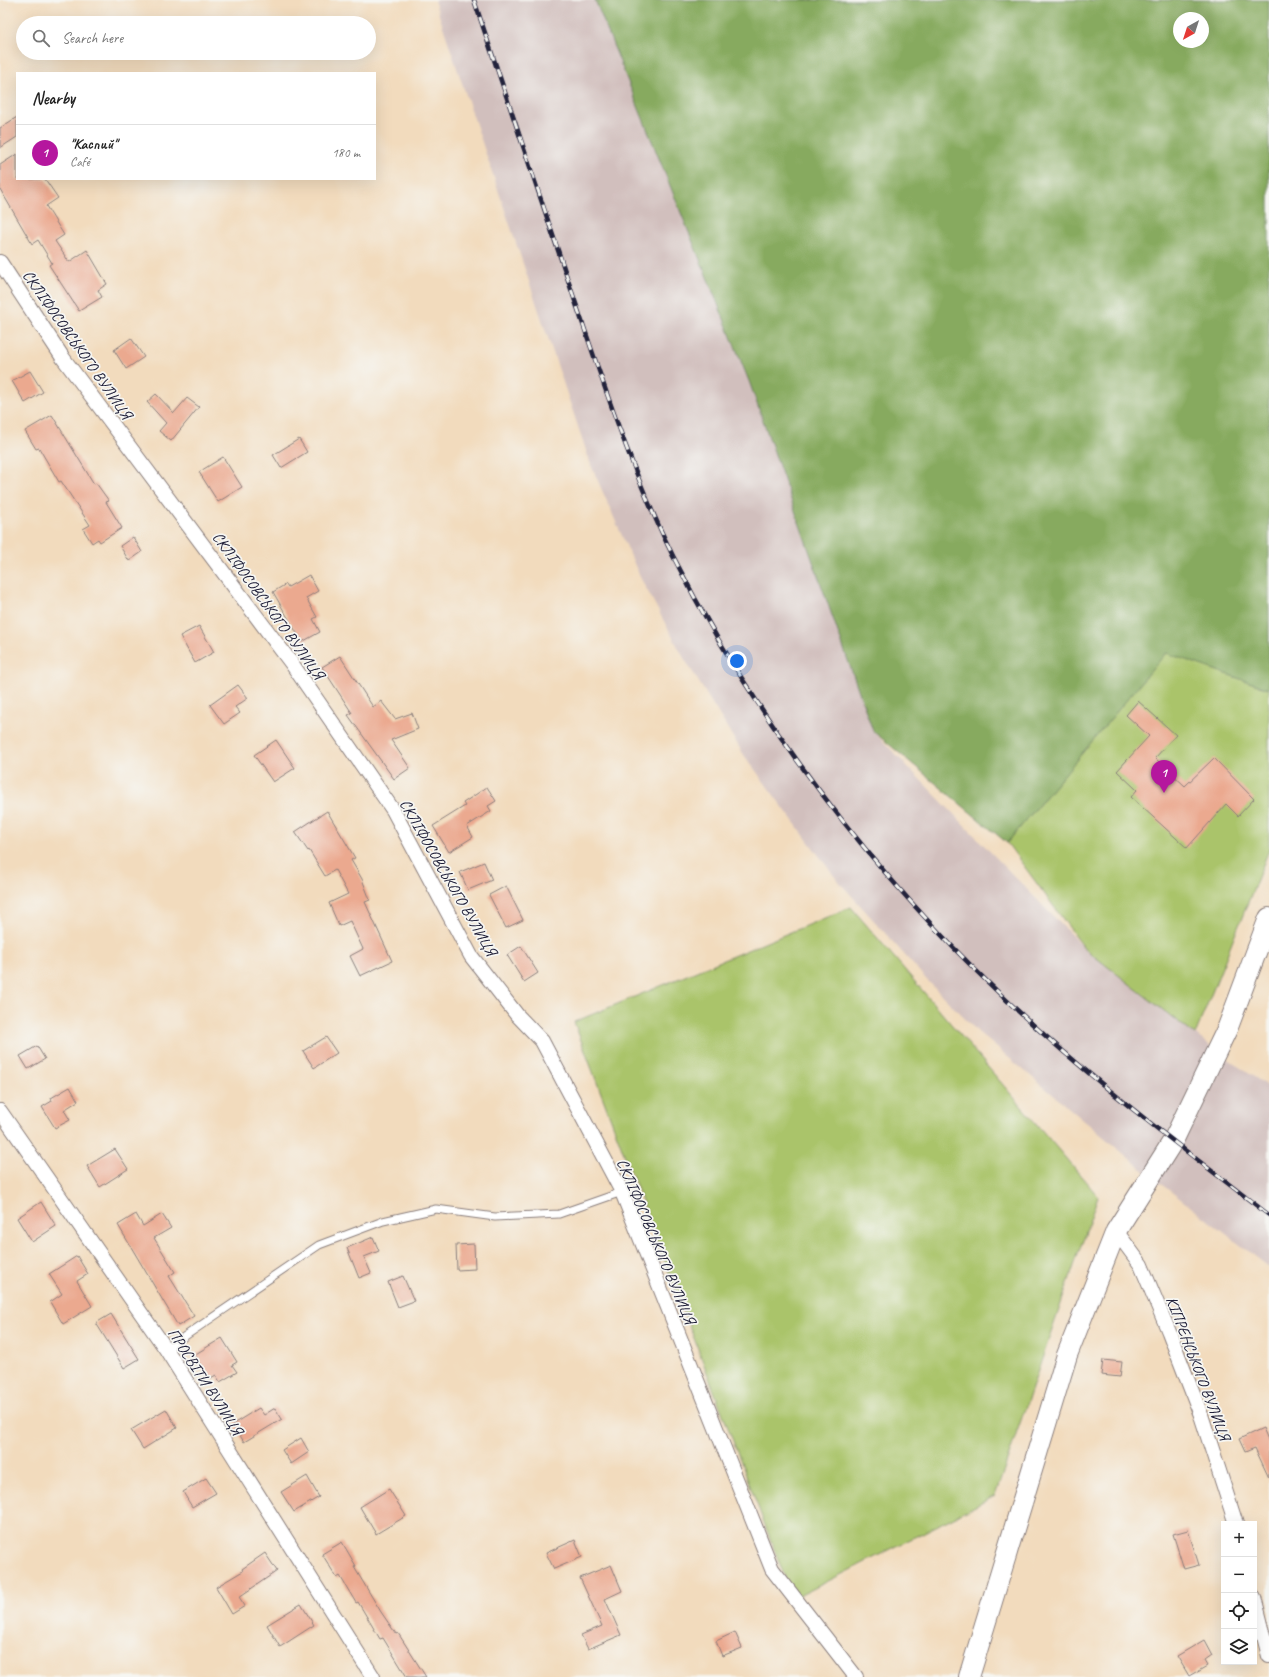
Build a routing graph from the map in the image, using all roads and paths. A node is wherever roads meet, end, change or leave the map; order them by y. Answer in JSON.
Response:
{"nodes":[{"id":1,"x":0,"y":262,"type":"edge"},
{"id":2,"x":1269,"y":918,"type":"edge"},
{"id":3,"x":0,"y":1111,"type":"edge"},
{"id":4,"x":622,"y":1192,"type":"junction"},
{"id":5,"x":1116,"y":1231,"type":"junction"},
{"id":6,"x":166,"y":1349,"type":"junction"},
{"id":7,"x":1235,"y":1521,"type":"edge"},
{"id":8,"x":1257,"y":1609,"type":"edge"},
{"id":9,"x":1269,"y":1656,"type":"edge"},
{"id":10,"x":373,"y":1677,"type":"edge"},
{"id":11,"x":856,"y":1677,"type":"edge"},
{"id":12,"x":970,"y":1677,"type":"edge"}],
"edges":[{"from":1,"to":4,"type":"street","name":"СКЛІФОСОВСЬКОГО ВУЛИЦЯ"},
{"from":2,"to":5,"type":"main road"},
{"from":3,"to":6,"type":"street","name":"ПРОСВІТИ ВУЛИЦЯ"},
{"from":4,"to":6,"type":"lane"},
{"from":4,"to":11,"type":"street","name":"СКЛІФОСОВСЬКОГО ВУЛИЦЯ"},
{"from":5,"to":7,"type":"street","name":"КІПРЕНСЬКОГО ВУЛИЦЯ"},
{"from":5,"to":12,"type":"main road"},
{"from":6,"to":10,"type":"street","name":"ПРОСВІТИ ВУЛИЦЯ"},
{"from":8,"to":9,"type":"street"}]}
